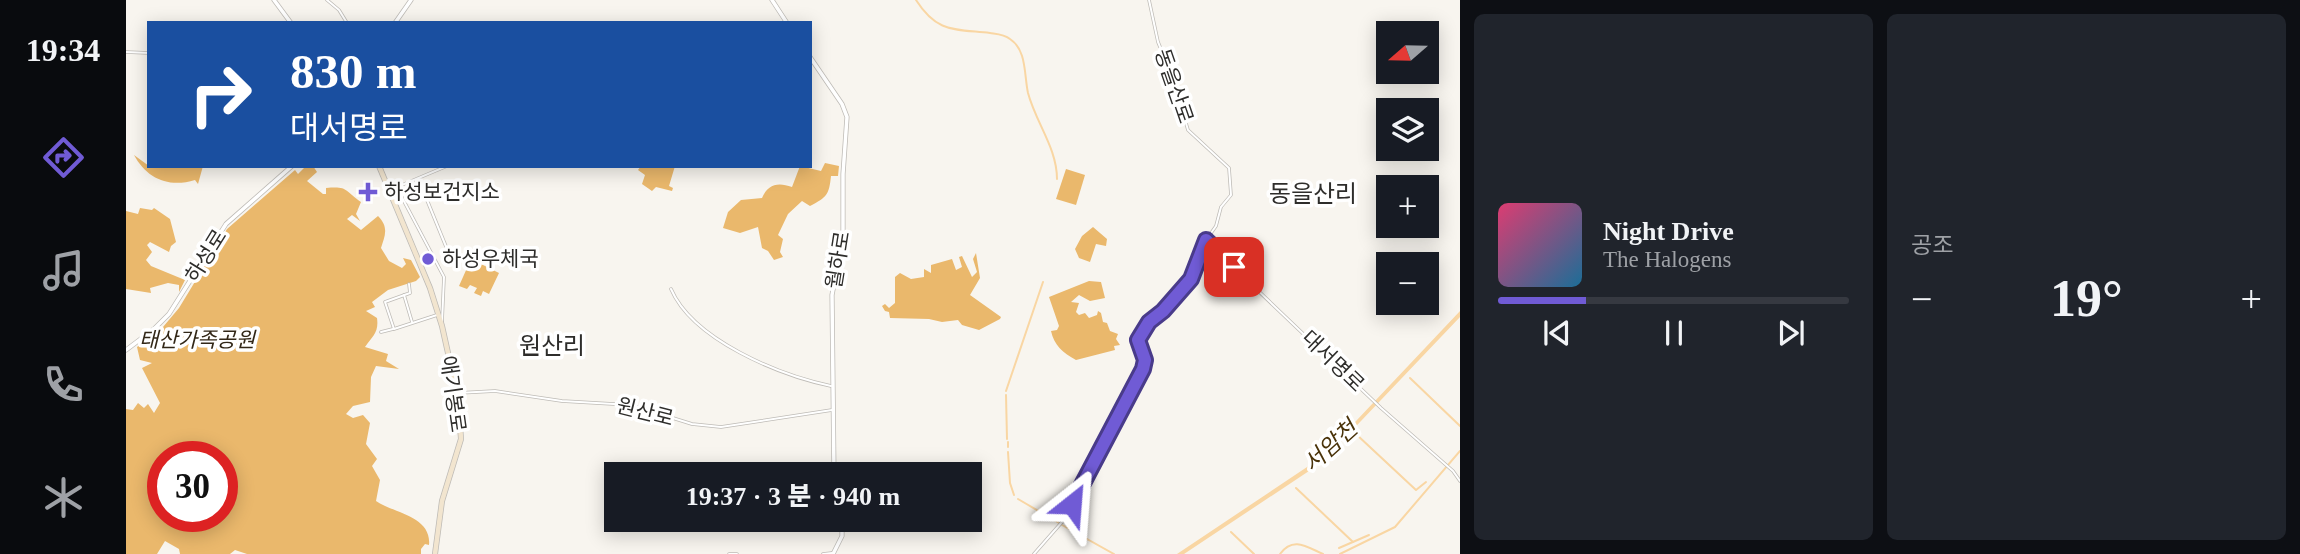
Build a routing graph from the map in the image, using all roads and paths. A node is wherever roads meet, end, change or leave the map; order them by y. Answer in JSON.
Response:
{"nodes":[{"id":1,"x":274,"y":0,"type":"edge"},
{"id":2,"x":327,"y":0,"type":"edge"},
{"id":3,"x":411,"y":0,"type":"edge"},
{"id":4,"x":772,"y":0,"type":"edge"},
{"id":5,"x":1149,"y":0,"type":"edge"},
{"id":6,"x":290,"y":21,"type":"edge"},
{"id":7,"x":346,"y":21,"type":"edge"},
{"id":8,"x":396,"y":21,"type":"edge"},
{"id":9,"x":786,"y":21,"type":"edge"},
{"id":10,"x":126,"y":52,"type":"edge"},
{"id":11,"x":147,"y":54,"type":"edge"},
{"id":12,"x":812,"y":60,"type":"edge"},
{"id":13,"x":290,"y":168,"type":"edge"},
{"id":14,"x":380,"y":168,"type":"edge"},
{"id":15,"x":433,"y":168,"type":"edge"},
{"id":16,"x":443,"y":168,"type":"edge"},
{"id":17,"x":434,"y":172,"type":"junction"},
{"id":18,"x":394,"y":189,"type":"junction"},
{"id":19,"x":1206,"y":240,"type":"junction"},
{"id":20,"x":447,"y":249,"type":"dead end"},
{"id":21,"x":409,"y":284,"type":"dead end"},
{"id":22,"x":671,"y":289,"type":"dead end"},
{"id":23,"x":404,"y":295,"type":"junction"},
{"id":24,"x":439,"y":315,"type":"junction"},
{"id":25,"x":413,"y":323,"type":"junction"},
{"id":26,"x":442,"y":326,"type":"junction"},
{"id":27,"x":394,"y":329,"type":"junction"},
{"id":28,"x":381,"y":332,"type":"dead end"},
{"id":29,"x":126,"y":350,"type":"edge"},
{"id":30,"x":832,"y":387,"type":"junction"},
{"id":31,"x":457,"y":393,"type":"junction"},
{"id":32,"x":832,"y":410,"type":"junction"},
{"id":33,"x":834,"y":462,"type":"edge"},
{"id":34,"x":1460,"y":481,"type":"edge"},
{"id":35,"x":842,"y":532,"type":"edge"},
{"id":36,"x":435,"y":554,"type":"edge"},
{"id":37,"x":729,"y":554,"type":"edge"},
{"id":38,"x":737,"y":554,"type":"edge"},
{"id":39,"x":823,"y":554,"type":"edge"},
{"id":40,"x":833,"y":554,"type":"edge"},
{"id":41,"x":1034,"y":554,"type":"edge"}],
"edges":[{"from":1,"to":6,"type":"street"},
{"from":2,"to":7,"type":"street"},
{"from":3,"to":8,"type":"street"},
{"from":4,"to":9,"type":"street"},
{"from":5,"to":19,"type":"street","name":"동을산로"},
{"from":10,"to":11,"type":"street"},
{"from":12,"to":30,"type":"street","name":"월하로"},
{"from":13,"to":29,"type":"street","name":"하성로"},
{"from":14,"to":18,"type":"main road","name":"애기봉로"},
{"from":15,"to":17,"type":"street"},
{"from":16,"to":17,"type":"street"},
{"from":17,"to":18,"type":"street"},
{"from":18,"to":20,"type":"street"},
{"from":18,"to":24,"type":"main road","name":"애기봉로"},
{"from":18,"to":26,"type":"street"},
{"from":19,"to":34,"type":"street","name":"대서명로"},
{"from":19,"to":41,"type":"street","name":"동을산로"},
{"from":21,"to":23,"type":"street"},
{"from":22,"to":30,"type":"street"},
{"from":23,"to":25,"type":"street"},
{"from":23,"to":27,"type":"street"},
{"from":24,"to":25,"type":"street"},
{"from":24,"to":26,"type":"main road","name":"애기봉로"},
{"from":25,"to":27,"type":"street"},
{"from":26,"to":31,"type":"main road","name":"애기봉로"},
{"from":27,"to":28,"type":"street"},
{"from":30,"to":32,"type":"street","name":"월하로"},
{"from":31,"to":32,"type":"street","name":"원산로"},
{"from":31,"to":36,"type":"main road","name":"애기봉로"},
{"from":32,"to":33,"type":"street","name":"월하로"},
{"from":35,"to":40,"type":"street"},
{"from":37,"to":38,"type":"street"},
{"from":39,"to":40,"type":"street"}]}
